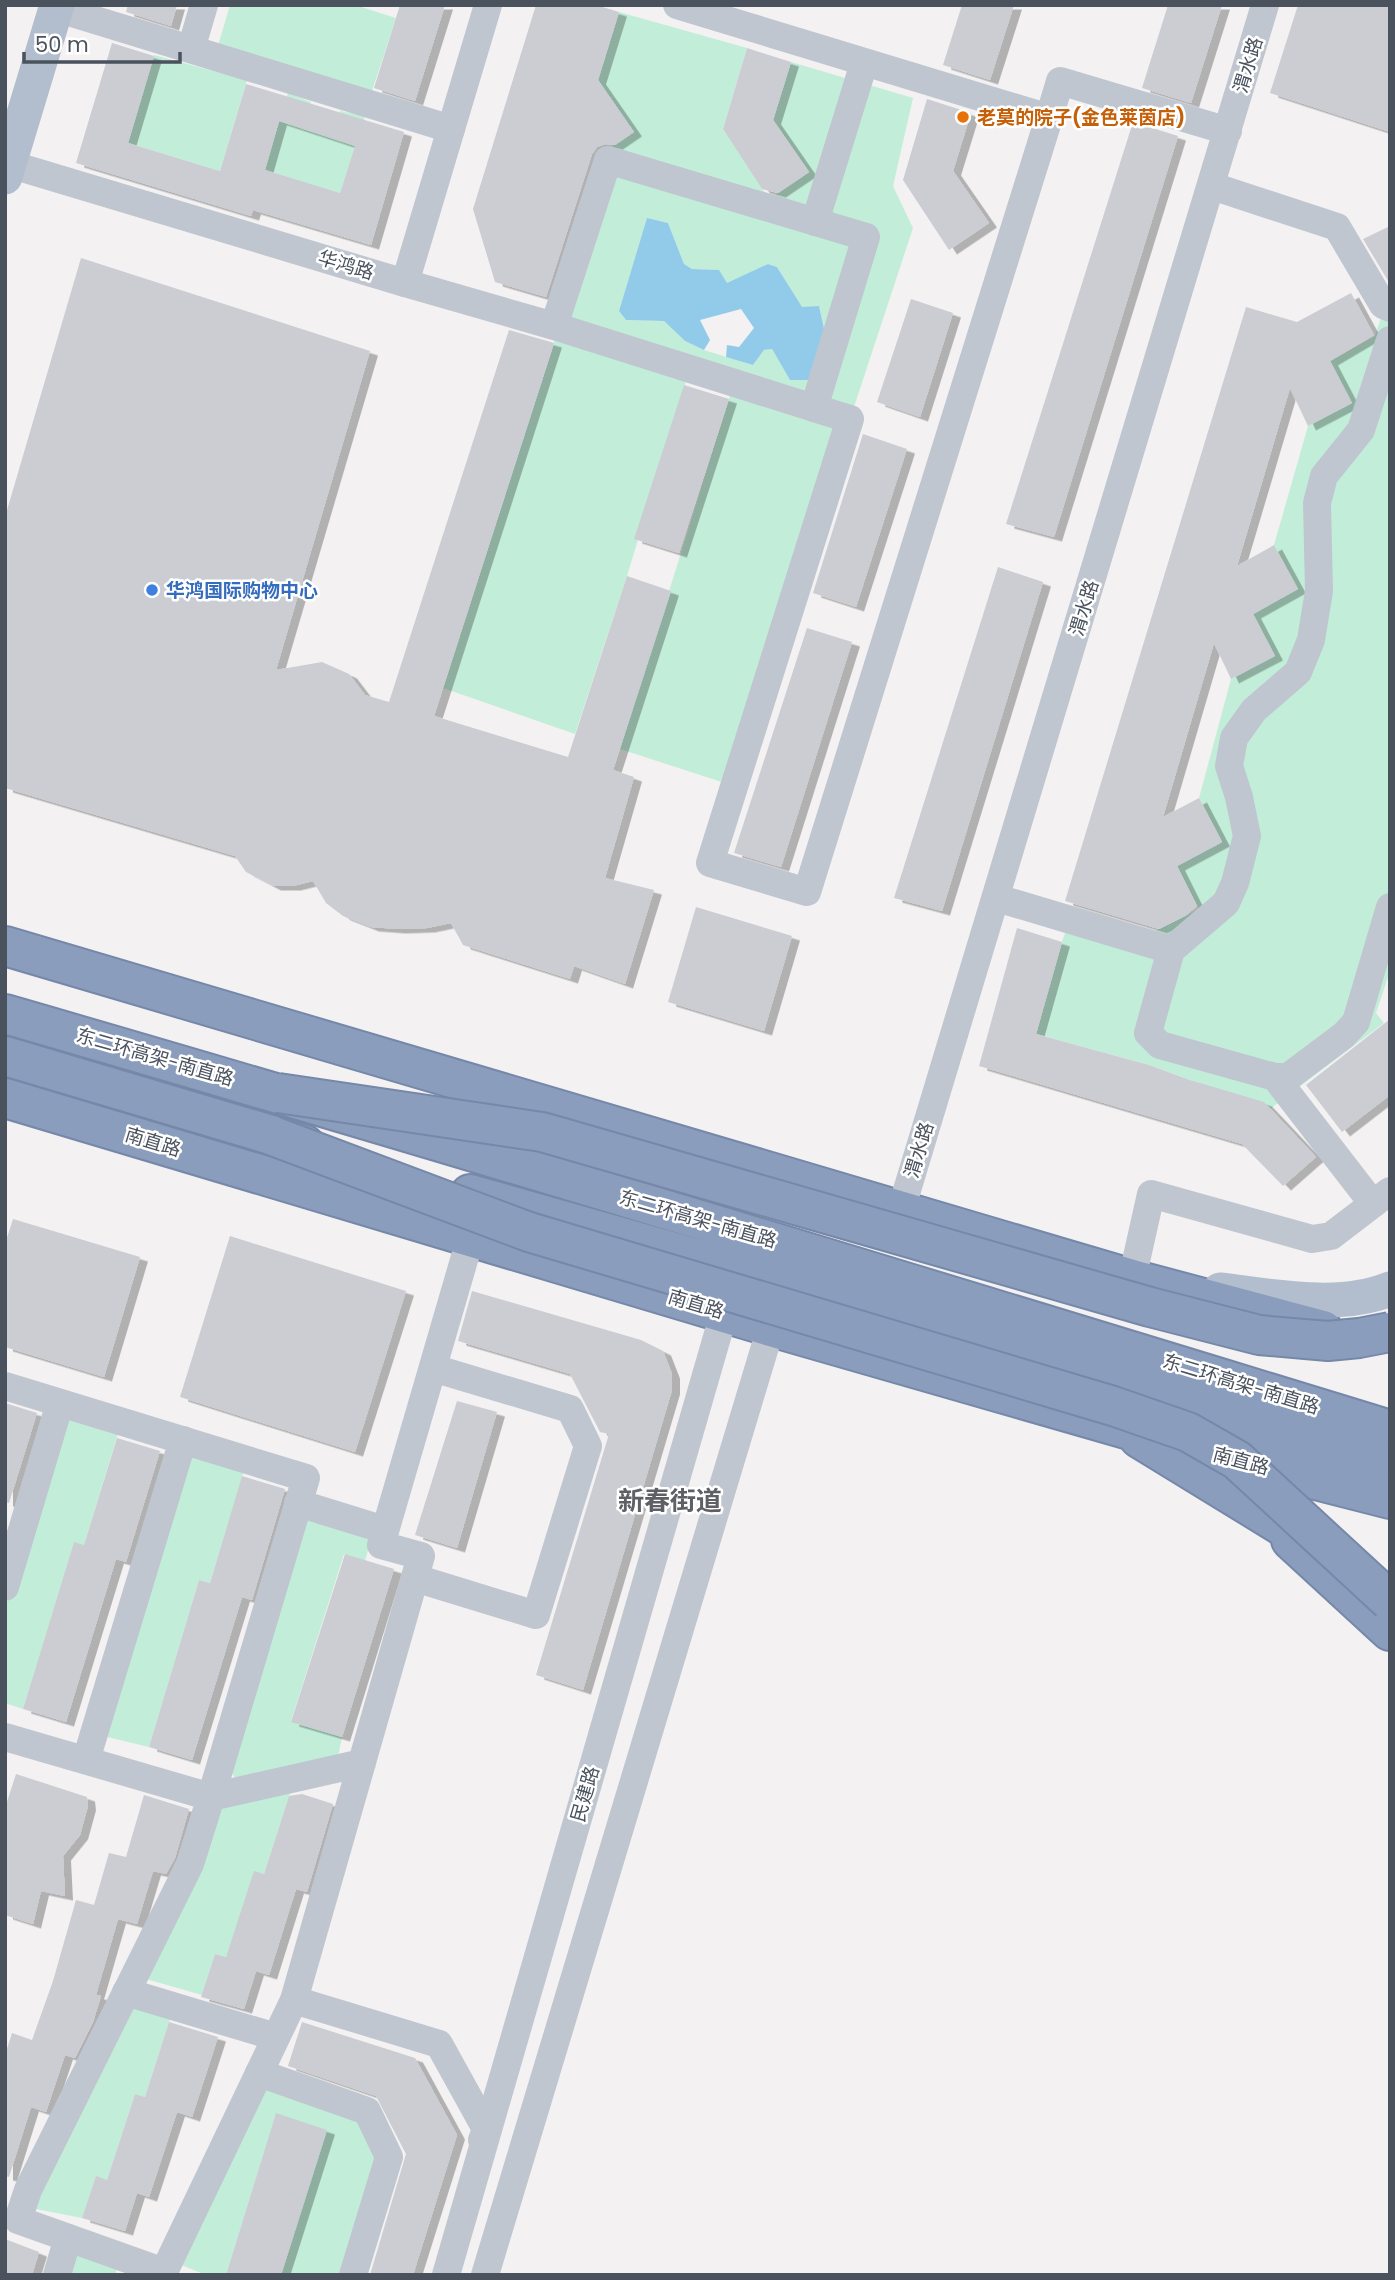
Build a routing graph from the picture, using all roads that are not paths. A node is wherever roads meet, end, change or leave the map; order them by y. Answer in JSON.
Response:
{"nodes":[{"id":1,"x":204,"y":5,"type":"edge"},
{"id":2,"x":488,"y":5,"type":"edge"},
{"id":3,"x":677,"y":5,"type":"edge"},
{"id":4,"x":1265,"y":5,"type":"edge"},
{"id":5,"x":50,"y":6,"type":"edge"},
{"id":6,"x":191,"y":49,"type":"junction"},
{"id":7,"x":864,"y":63,"type":"junction"},
{"id":8,"x":1049,"y":118,"type":"junction"},
{"id":9,"x":5,"y":121,"type":"edge"},
{"id":10,"x":451,"y":129,"type":"junction"},
{"id":11,"x":1228,"y":131,"type":"junction"},
{"id":12,"x":7,"y":170,"type":"edge"},
{"id":13,"x":1212,"y":186,"type":"junction"},
{"id":14,"x":816,"y":222,"type":"junction"},
{"id":15,"x":405,"y":283,"type":"junction"},
{"id":16,"x":1390,"y":308,"type":"edge"},
{"id":17,"x":554,"y":327,"type":"junction"},
{"id":18,"x":1390,"y":340,"type":"edge"},
{"id":19,"x":814,"y":408,"type":"junction"},
{"id":20,"x":997,"y":898,"type":"junction"},
{"id":21,"x":1390,"y":908,"type":"edge"},
{"id":22,"x":5,"y":946,"type":"edge"},
{"id":23,"x":1171,"y":950,"type":"junction"},
{"id":24,"x":5,"y":1014,"type":"edge"},
{"id":25,"x":5,"y":1056,"type":"edge"},
{"id":26,"x":1275,"y":1077,"type":"junction"},
{"id":27,"x":278,"y":1093,"type":"junction"},
{"id":28,"x":5,"y":1098,"type":"edge"},
{"id":29,"x":273,"y":1136,"type":"junction"},
{"id":30,"x":1381,"y":1197,"type":"edge"},
{"id":31,"x":901,"y":1210,"type":"junction"},
{"id":32,"x":471,"y":1236,"type":"junction"},
{"id":33,"x":1132,"y":1279,"type":"junction"},
{"id":34,"x":1390,"y":1289,"type":"edge"},
{"id":35,"x":724,"y":1312,"type":"junction"},
{"id":36,"x":771,"y":1327,"type":"junction"},
{"id":37,"x":1390,"y":1332,"type":"edge"},
{"id":38,"x":1390,"y":1348,"type":"edge"},
{"id":39,"x":433,"y":1368,"type":"junction"},
{"id":40,"x":5,"y":1386,"type":"edge"},
{"id":41,"x":60,"y":1403,"type":"junction"},
{"id":42,"x":1390,"y":1430,"type":"edge"},
{"id":43,"x":1128,"y":1431,"type":"junction"},
{"id":44,"x":183,"y":1440,"type":"junction"},
{"id":45,"x":1390,"y":1466,"type":"edge"},
{"id":46,"x":1390,"y":1499,"type":"edge"},
{"id":47,"x":298,"y":1503,"type":"junction"},
{"id":48,"x":1264,"y":1515,"type":"junction"},
{"id":49,"x":385,"y":1530,"type":"junction"},
{"id":50,"x":415,"y":1578,"type":"junction"},
{"id":51,"x":5,"y":1587,"type":"edge"},
{"id":52,"x":1390,"y":1593,"type":"edge"},
{"id":53,"x":1390,"y":1601,"type":"edge"},
{"id":54,"x":1390,"y":1631,"type":"edge"},
{"id":55,"x":5,"y":1737,"type":"edge"},
{"id":56,"x":86,"y":1760,"type":"junction"},
{"id":57,"x":362,"y":1763,"type":"junction"},
{"id":58,"x":211,"y":1797,"type":"junction"},
{"id":59,"x":127,"y":1992,"type":"junction"},
{"id":60,"x":294,"y":2000,"type":"junction"},
{"id":61,"x":276,"y":2038,"type":"junction"},
{"id":62,"x":259,"y":2073,"type":"junction"},
{"id":63,"x":12,"y":2219,"type":"edge"},
{"id":64,"x":68,"y":2238,"type":"junction"},
{"id":65,"x":168,"y":2274,"type":"edge"},
{"id":66,"x":57,"y":2275,"type":"edge"},
{"id":67,"x":353,"y":2275,"type":"edge"},
{"id":68,"x":438,"y":2275,"type":"edge"},
{"id":69,"x":446,"y":2275,"type":"edge"},
{"id":70,"x":485,"y":2275,"type":"edge"}],
"edges":[{"from":1,"to":6,"type":"street"},
{"from":2,"to":10,"type":"street"},
{"from":3,"to":7,"type":"street"},
{"from":4,"to":11,"type":"street","name":"渭水路"},
{"from":5,"to":6,"type":"street"},
{"from":5,"to":9,"type":"main road"},
{"from":5,"to":12,"type":"main road"},
{"from":6,"to":10,"type":"street"},
{"from":7,"to":8,"type":"street"},
{"from":7,"to":14,"type":"street"},
{"from":8,"to":11,"type":"street"},
{"from":8,"to":19,"type":"street","name":"华鸿路"},
{"from":10,"to":15,"type":"street"},
{"from":11,"to":13,"type":"street","name":"渭水路"},
{"from":12,"to":15,"type":"street","name":"华鸿路"},
{"from":13,"to":16,"type":"street"},
{"from":13,"to":20,"type":"street","name":"渭水路"},
{"from":14,"to":17,"type":"street"},
{"from":14,"to":19,"type":"street"},
{"from":15,"to":17,"type":"street","name":"华鸿路"},
{"from":17,"to":19,"type":"street","name":"华鸿路"},
{"from":18,"to":23,"type":"street"},
{"from":20,"to":23,"type":"street"},
{"from":20,"to":31,"type":"street","name":"渭水路"},
{"from":21,"to":26,"type":"street"},
{"from":22,"to":31,"type":"highway"},
{"from":23,"to":26,"type":"street"},
{"from":24,"to":27,"type":"highway","name":"东二环高架-南直路"},
{"from":25,"to":29,"type":"highway","name":"东二环高架-南直路"},
{"from":26,"to":30,"type":"street"},
{"from":27,"to":37,"type":"highway","bridge":true},
{"from":27,"to":42,"type":"highway","name":"东二环高架-南直路","bridge":true},
{"from":28,"to":32,"type":"highway","name":"南直路"},
{"from":29,"to":45,"type":"highway","name":"东二环高架-南直路","bridge":true},
{"from":29,"to":53,"type":"highway","bridge":true},
{"from":30,"to":33,"type":"street"},
{"from":31,"to":33,"type":"highway"},
{"from":32,"to":35,"type":"highway","name":"南直路"},
{"from":32,"to":39,"type":"street"},
{"from":33,"to":34,"type":"main road"},
{"from":33,"to":38,"type":"highway"},
{"from":35,"to":36,"type":"highway","name":"南直路"},
{"from":35,"to":69,"type":"street","name":"民建路"},
{"from":36,"to":43,"type":"highway","name":"南直路"},
{"from":36,"to":70,"type":"street"},
{"from":39,"to":49,"type":"street"},
{"from":39,"to":50,"type":"street"},
{"from":40,"to":41,"type":"street"},
{"from":41,"to":44,"type":"street"},
{"from":41,"to":51,"type":"street"},
{"from":43,"to":46,"type":"highway","name":"南直路"},
{"from":43,"to":48,"type":"highway"},
{"from":44,"to":47,"type":"street"},
{"from":44,"to":56,"type":"street"},
{"from":47,"to":49,"type":"street"},
{"from":47,"to":58,"type":"street"},
{"from":48,"to":52,"type":"highway"},
{"from":48,"to":54,"type":"highway"},
{"from":49,"to":50,"type":"street"},
{"from":50,"to":57,"type":"street"},
{"from":55,"to":56,"type":"street"},
{"from":56,"to":58,"type":"street"},
{"from":57,"to":58,"type":"street"},
{"from":57,"to":60,"type":"street"},
{"from":58,"to":59,"type":"street"},
{"from":59,"to":61,"type":"street"},
{"from":59,"to":63,"type":"street"},
{"from":60,"to":61,"type":"street"},
{"from":60,"to":68,"type":"street"},
{"from":61,"to":62,"type":"street"},
{"from":62,"to":65,"type":"street"},
{"from":62,"to":67,"type":"street"},
{"from":63,"to":64,"type":"street"},
{"from":64,"to":65,"type":"street"},
{"from":64,"to":66,"type":"street"}]}
